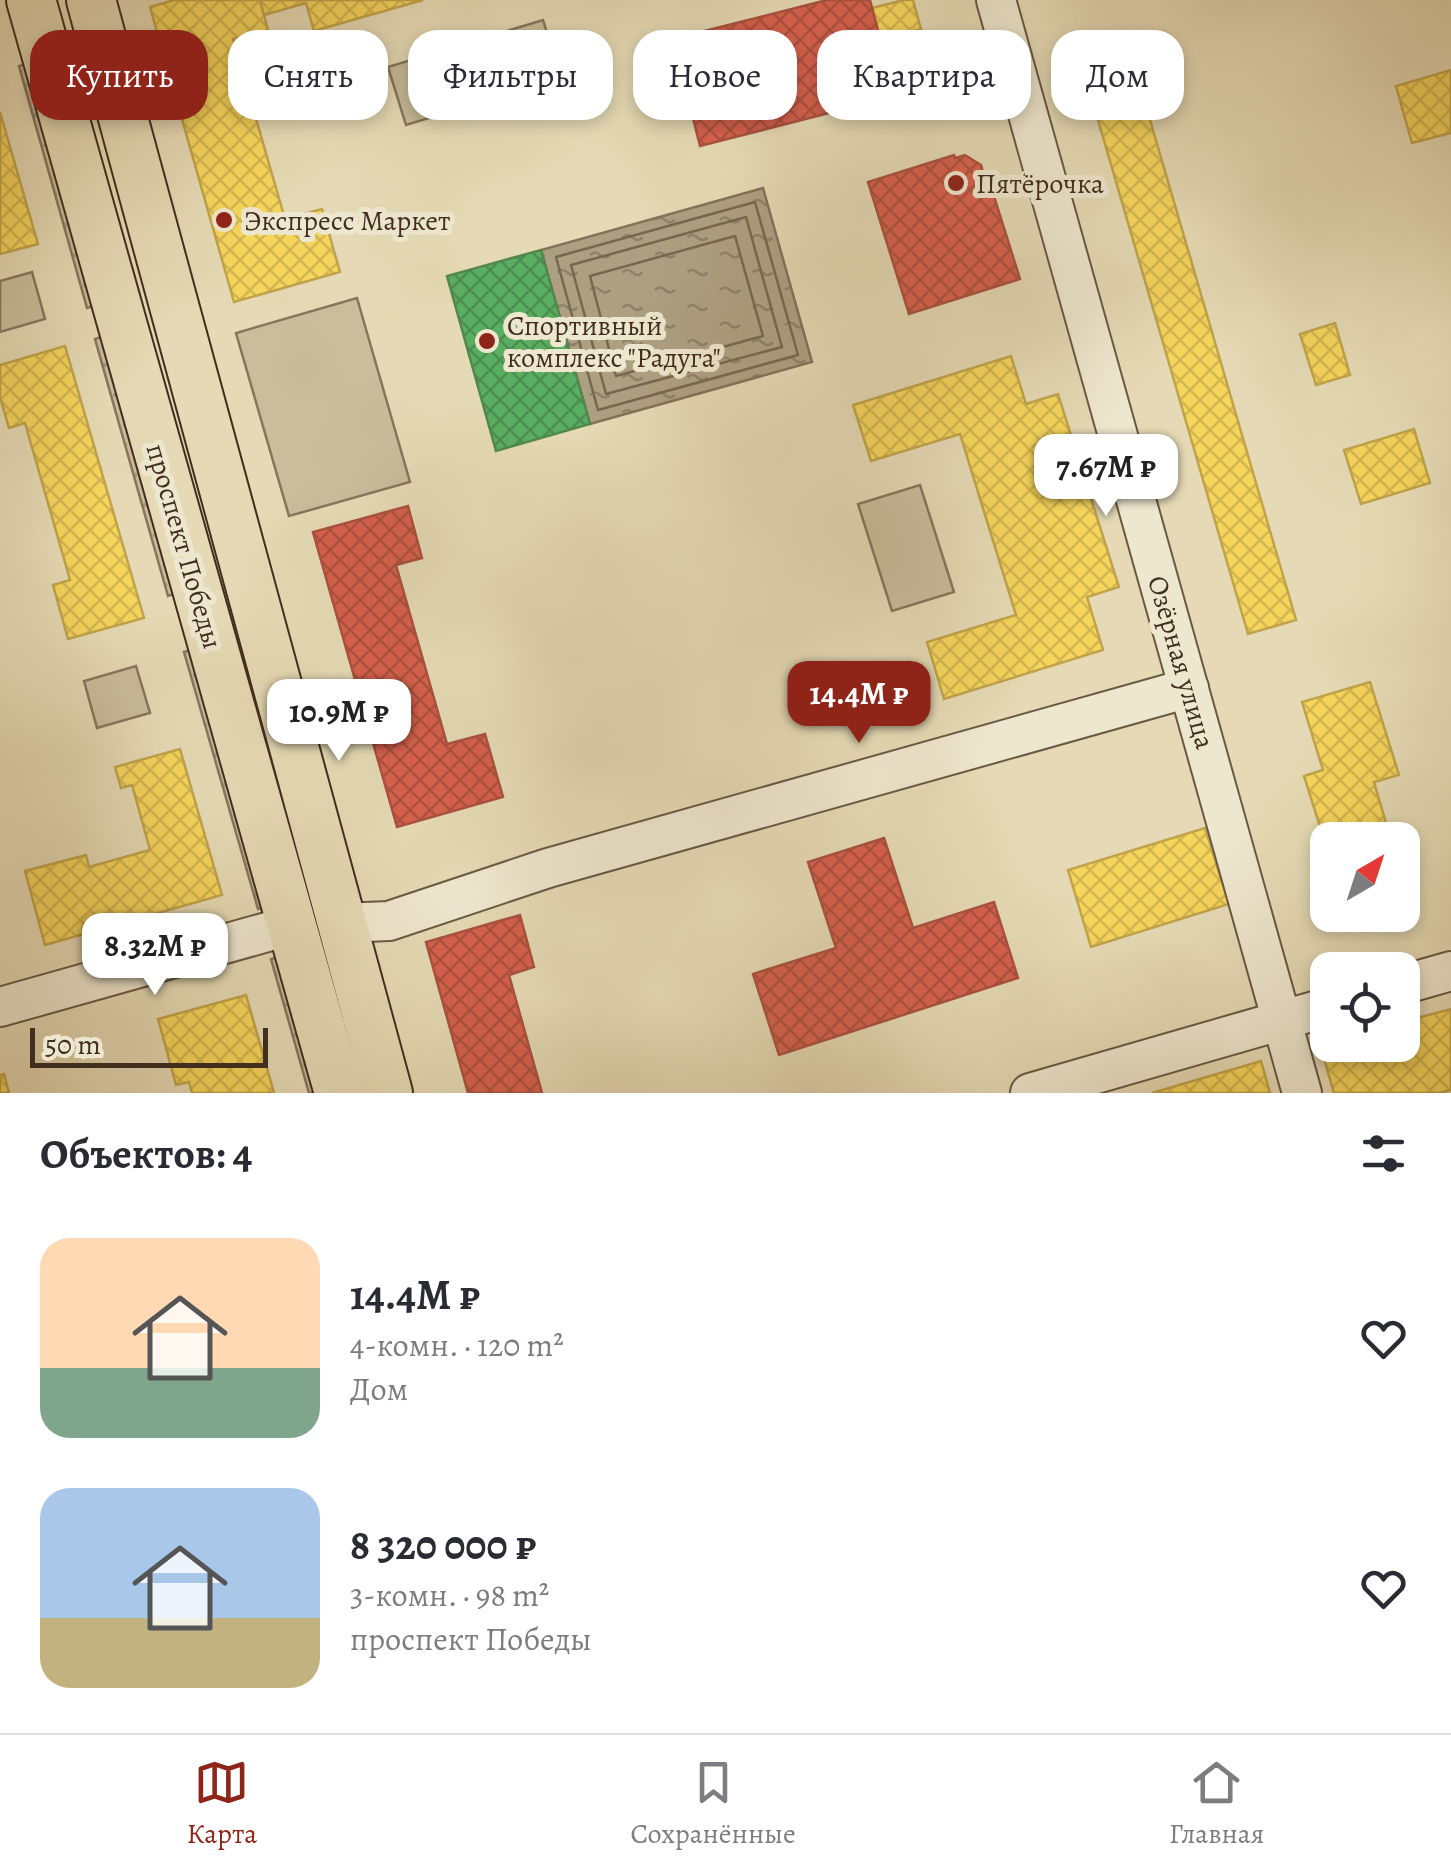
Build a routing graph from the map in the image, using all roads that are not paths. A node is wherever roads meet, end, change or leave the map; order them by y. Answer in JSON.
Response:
{"nodes":[{"id":1,"x":13,"y":0,"type":"edge"},
{"id":2,"x":31,"y":0,"type":"edge"},
{"id":3,"x":91,"y":0,"type":"edge"},
{"id":4,"x":996,"y":0,"type":"edge"},
{"id":5,"x":0,"y":4,"type":"edge"},
{"id":6,"x":1189,"y":688,"type":"junction"},
{"id":7,"x":292,"y":924,"type":"junction"},
{"id":8,"x":342,"y":924,"type":"junction"},
{"id":9,"x":1451,"y":971,"type":"edge"},
{"id":10,"x":1420,"y":980,"type":"edge"},
{"id":11,"x":0,"y":1006,"type":"edge"},
{"id":12,"x":1310,"y":1012,"type":"edge"},
{"id":13,"x":1282,"y":1020,"type":"junction"},
{"id":14,"x":340,"y":1093,"type":"edge"},
{"id":15,"x":388,"y":1093,"type":"edge"},
{"id":16,"x":1030,"y":1093,"type":"edge"},
{"id":17,"x":1302,"y":1093,"type":"edge"}],
"edges":[{"from":1,"to":5,"type":"street"},
{"from":2,"to":7,"type":"main road","name":"проспект Победы"},
{"from":3,"to":8,"type":"main road","name":"проспект Победы"},
{"from":4,"to":6,"type":"street","name":"Озёрная улица"},
{"from":6,"to":8,"type":"street"},
{"from":6,"to":13,"type":"street","name":"Озёрная улица"},
{"from":7,"to":11,"type":"street"},
{"from":7,"to":14,"type":"main road","name":"проспект Победы"},
{"from":8,"to":15,"type":"main road","name":"проспект Победы"},
{"from":9,"to":10,"type":"street"},
{"from":12,"to":13,"type":"street"},
{"from":13,"to":16,"type":"street"},
{"from":13,"to":17,"type":"street","name":"Озёрная улица"}]}
